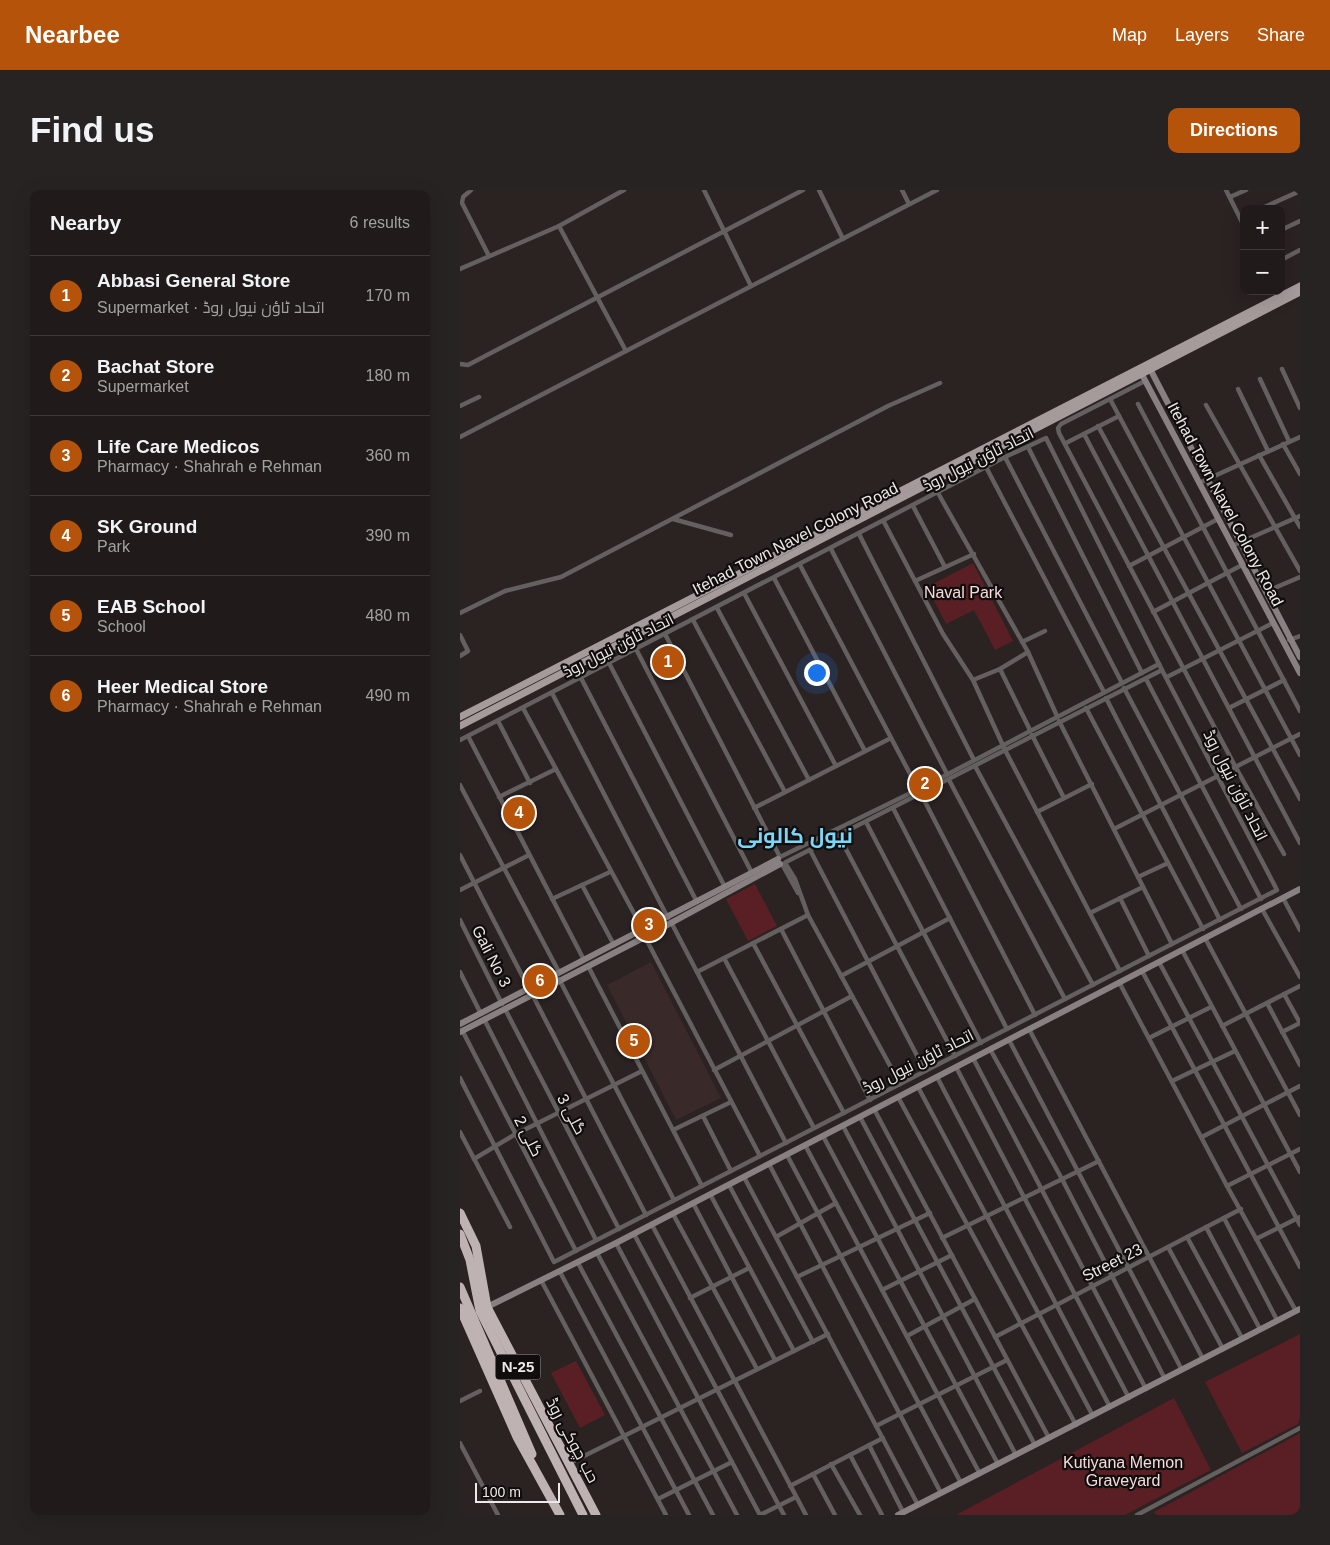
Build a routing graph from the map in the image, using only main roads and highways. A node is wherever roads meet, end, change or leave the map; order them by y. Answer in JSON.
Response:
{"nodes":[{"id":1,"x":1300,"y":286,"type":"edge"},
{"id":2,"x":1300,"y":292,"type":"edge"},
{"id":3,"x":1279,"y":297,"type":"edge"},
{"id":4,"x":1140,"y":371,"type":"junction"},
{"id":5,"x":841,"y":520,"type":"junction"},
{"id":6,"x":845,"y":528,"type":"junction"},
{"id":7,"x":460,"y":717,"type":"edge"},
{"id":8,"x":460,"y":726,"type":"edge"},
{"id":9,"x":460,"y":1213,"type":"edge"},
{"id":10,"x":460,"y":1234,"type":"edge"},
{"id":11,"x":460,"y":1287,"type":"edge"},
{"id":12,"x":460,"y":1308,"type":"edge"},
{"id":13,"x":484,"y":1309,"type":"junction"},
{"id":14,"x":527,"y":1448,"type":"junction"},
{"id":15,"x":560,"y":1515,"type":"edge"},
{"id":16,"x":583,"y":1515,"type":"edge"},
{"id":17,"x":596,"y":1515,"type":"edge"}],
"edges":[{"from":1,"to":3,"type":"main road","name":"Itehad Town Navel Colony Road"},
{"from":2,"to":3,"type":"main road","name":"Itehad Town Navel Colony Road"},
{"from":3,"to":4,"type":"main road","name":"Itehad Town Navel Colony Road"},
{"from":4,"to":5,"type":"main road","name":"Itehad Town Navel Colony Road"},
{"from":4,"to":6,"type":"main road","name":"Itehad Town Navel Colony Road"},
{"from":5,"to":6,"type":"main road"},
{"from":5,"to":7,"type":"main road","name":"Itehad Town Navel Colony Road"},
{"from":6,"to":8,"type":"main road","name":"Itehad Town Navel Colony Road"},
{"from":9,"to":13,"type":"highway","name":"حب چوکی روڈ","number":"N-25"},
{"from":10,"to":13,"type":"highway"},
{"from":11,"to":14,"type":"highway"},
{"from":12,"to":14,"type":"highway"},
{"from":13,"to":16,"type":"highway"},
{"from":13,"to":17,"type":"highway","name":"حب چوکی روڈ","number":"N-25"},
{"from":14,"to":15,"type":"highway"}]}
